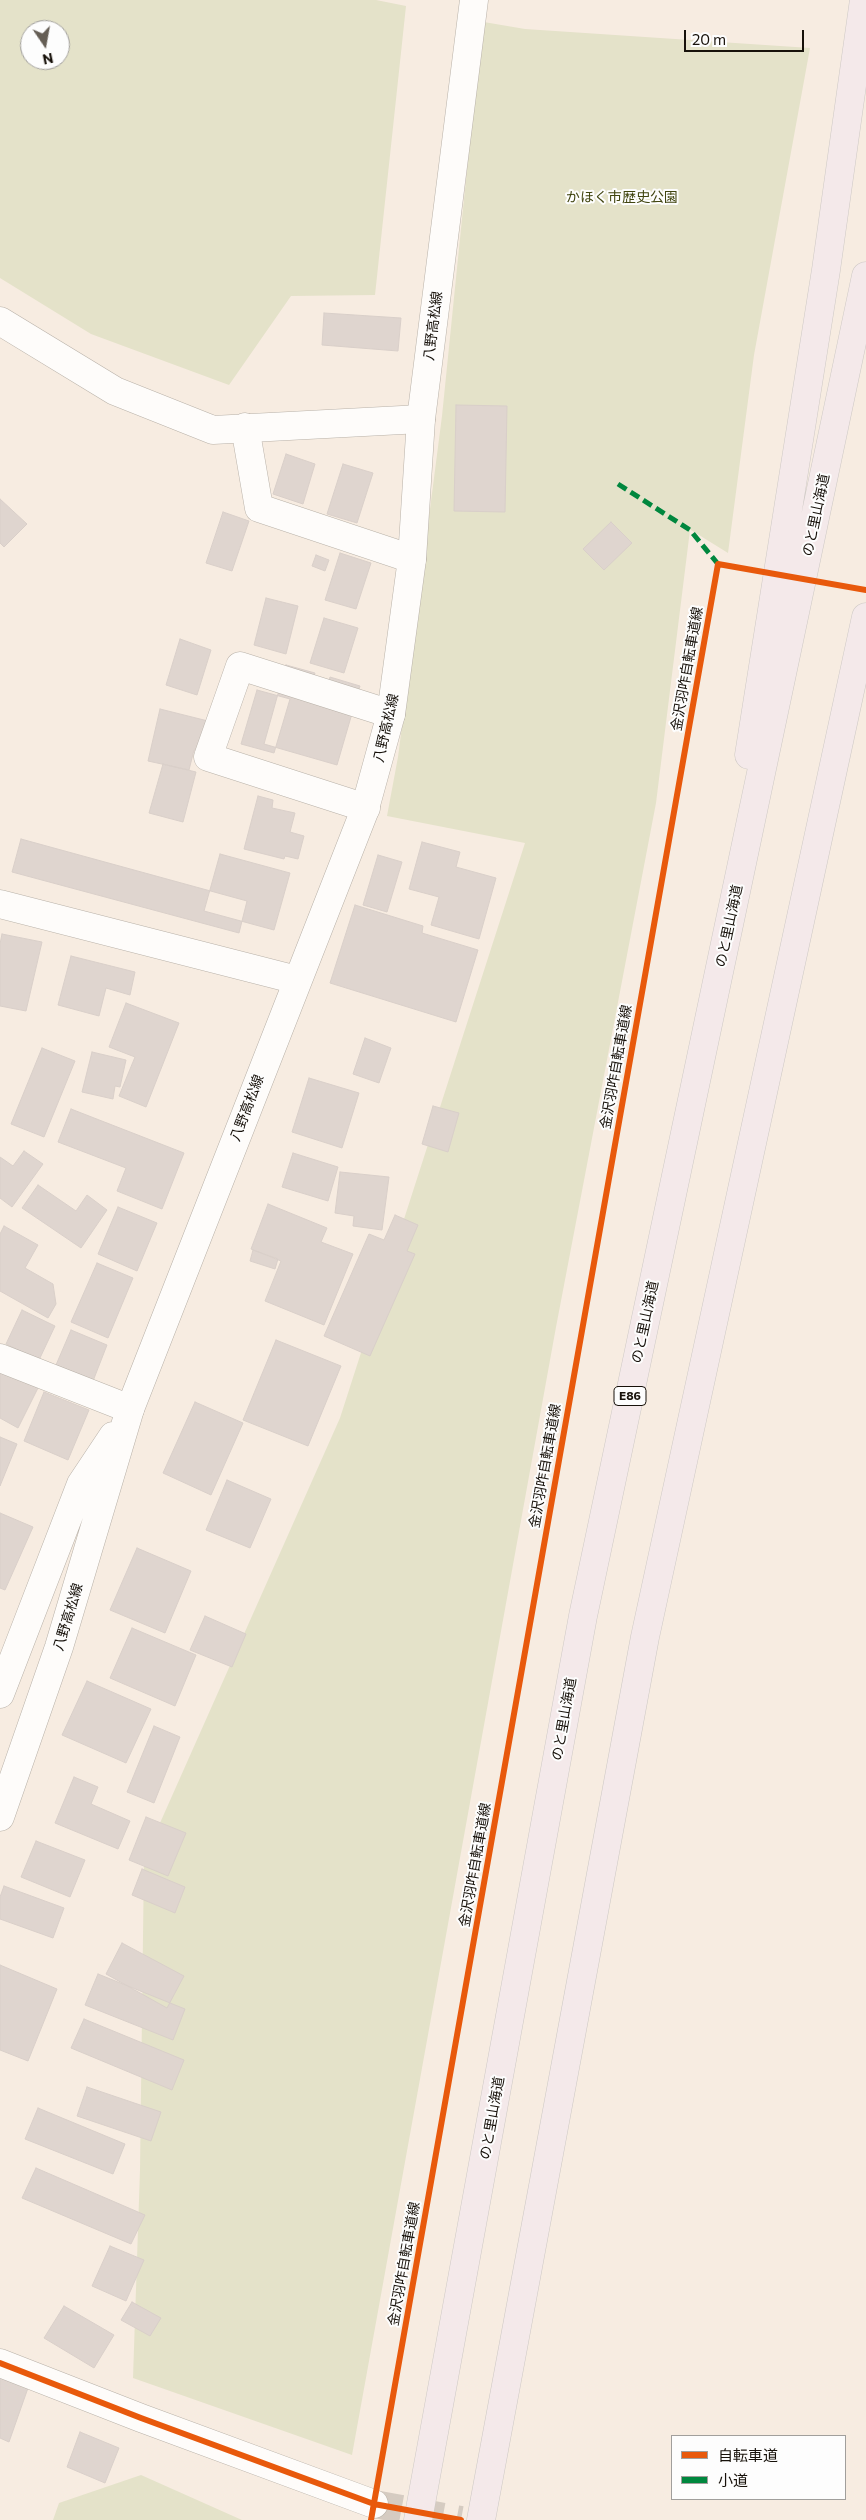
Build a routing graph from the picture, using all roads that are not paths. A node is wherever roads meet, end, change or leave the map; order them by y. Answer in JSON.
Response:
{"nodes":[{"id":1,"x":474,"y":0,"type":"edge"},
{"id":2,"x":864,"y":0,"type":"edge"},
{"id":3,"x":866,"y":276,"type":"edge"},
{"id":4,"x":0,"y":321,"type":"edge"},
{"id":5,"x":421,"y":419,"type":"junction"},
{"id":6,"x":245,"y":427,"type":"junction"},
{"id":7,"x":412,"y":559,"type":"junction"},
{"id":8,"x":866,"y":617,"type":"edge"},
{"id":9,"x":391,"y":714,"type":"junction"},
{"id":10,"x":366,"y":808,"type":"junction"},
{"id":11,"x":0,"y":904,"type":"edge"},
{"id":12,"x":733,"y":909,"type":"junction"},
{"id":13,"x":297,"y":980,"type":"junction"},
{"id":14,"x":0,"y":1358,"type":"edge"},
{"id":15,"x":129,"y":1412,"type":"junction"},
{"id":16,"x":0,"y":1694,"type":"edge"},
{"id":17,"x":0,"y":1818,"type":"edge"},
{"id":18,"x":0,"y":2363,"type":"edge"},
{"id":19,"x":374,"y":2504,"type":"tunnel mouth"},
{"id":20,"x":418,"y":2520,"type":"edge"},
{"id":21,"x":481,"y":2520,"type":"edge"}],
"edges":[{"from":1,"to":5,"type":"main road","name":"八野高松線"},
{"from":2,"to":12,"type":"highway"},
{"from":3,"to":12,"type":"highway","name":"のと里山海道","number":"E86"},
{"from":4,"to":6,"type":"main road"},
{"from":5,"to":6,"type":"main road"},
{"from":5,"to":7,"type":"main road","name":"八野高松線"},
{"from":6,"to":7,"type":"main road"},
{"from":7,"to":9,"type":"main road","name":"八野高松線"},
{"from":8,"to":21,"type":"highway"},
{"from":9,"to":10,"type":"main road","name":"八野高松線"},
{"from":9,"to":10,"type":"main road"},
{"from":10,"to":13,"type":"main road","name":"八野高松線"},
{"from":11,"to":13,"type":"main road"},
{"from":12,"to":20,"type":"highway","name":"のと里山海道","number":"E86"},
{"from":13,"to":15,"type":"main road","name":"八野高松線"},
{"from":14,"to":15,"type":"main road"},
{"from":15,"to":16,"type":"main road","name":"八野高松線"},
{"from":15,"to":17,"type":"main road","name":"八野高松線"},
{"from":18,"to":19,"type":"main road"}]}
